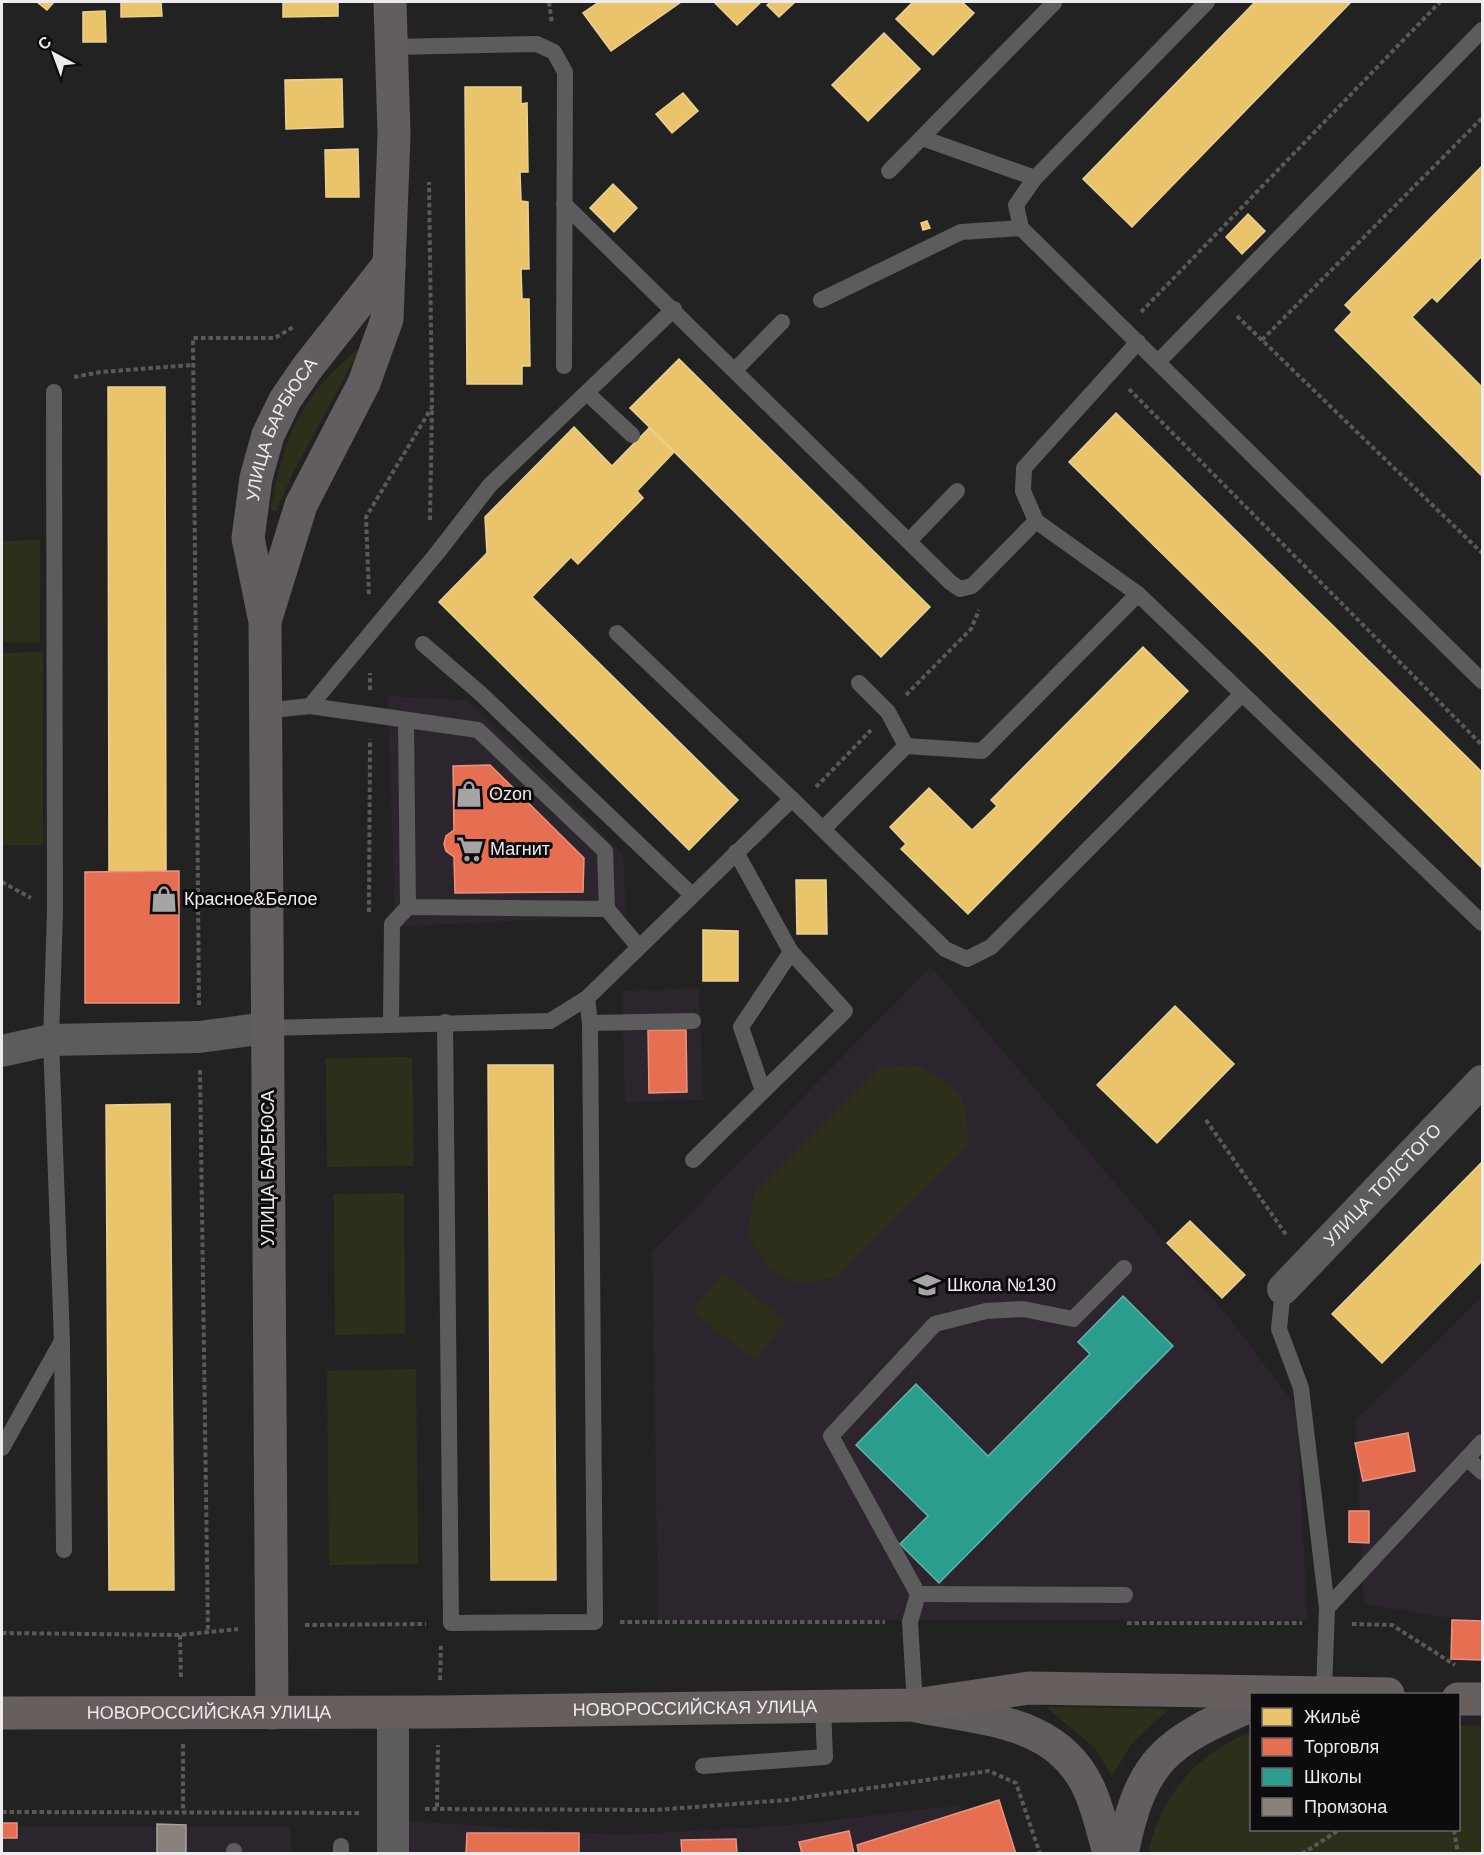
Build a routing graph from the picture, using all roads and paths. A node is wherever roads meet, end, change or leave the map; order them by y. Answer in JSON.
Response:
{"nodes":[{"id":1,"x":390,"y":2,"type":"edge"},
{"id":2,"x":1207,"y":2,"type":"edge"},
{"id":3,"x":1440,"y":2,"type":"edge"},
{"id":4,"x":1054,"y":3,"type":"edge"},
{"id":5,"x":1482,"y":30,"type":"edge"},
{"id":6,"x":392,"y":47,"type":"junction"},
{"id":7,"x":1482,"y":118,"type":"edge"},
{"id":8,"x":922,"y":138,"type":"junction"},
{"id":9,"x":890,"y":171,"type":"dead end"},
{"id":10,"x":1035,"y":178,"type":"junction"},
{"id":11,"x":429,"y":179,"type":"dead end"},
{"id":12,"x":564,"y":204,"type":"junction"},
{"id":13,"x":1021,"y":228,"type":"junction"},
{"id":14,"x":389,"y":264,"type":"junction"},
{"id":15,"x":1219,"y":299,"type":"junction"},
{"id":16,"x":821,"y":300,"type":"dead end"},
{"id":17,"x":674,"y":309,"type":"junction"},
{"id":18,"x":782,"y":322,"type":"dead end"},
{"id":19,"x":1124,"y":329,"type":"junction"},
{"id":20,"x":1262,"y":340,"type":"junction"},
{"id":21,"x":1138,"y":342,"type":"junction"},
{"id":22,"x":1158,"y":362,"type":"junction"},
{"id":23,"x":192,"y":365,"type":"dead end"},
{"id":24,"x":564,"y":366,"type":"dead end"},
{"id":25,"x":735,"y":370,"type":"junction"},
{"id":26,"x":1112,"y":371,"type":"junction"},
{"id":27,"x":54,"y":392,"type":"joint"},
{"id":28,"x":587,"y":393,"type":"junction"},
{"id":29,"x":432,"y":407,"type":"junction"},
{"id":30,"x":632,"y":435,"type":"dead end"},
{"id":31,"x":957,"y":491,"type":"dead end"},
{"id":32,"x":1036,"y":522,"type":"junction"},
{"id":33,"x":909,"y":541,"type":"junction"},
{"id":34,"x":1482,"y":553,"type":"edge"},
{"id":35,"x":429,"y":563,"type":"junction"},
{"id":36,"x":1138,"y":594,"type":"junction"},
{"id":37,"x":983,"y":601,"type":"dead end"},
{"id":38,"x":265,"y":622,"type":"junction"},
{"id":39,"x":617,"y":633,"type":"dead end"},
{"id":40,"x":370,"y":635,"type":"junction"},
{"id":41,"x":423,"y":644,"type":"dead end"},
{"id":42,"x":1482,"y":681,"type":"edge"},
{"id":43,"x":859,"y":682,"type":"dead end"},
{"id":44,"x":1242,"y":694,"type":"junction"},
{"id":45,"x":310,"y":706,"type":"junction"},
{"id":46,"x":264,"y":711,"type":"junction"},
{"id":47,"x":888,"y":712,"type":"junction"},
{"id":48,"x":370,"y":716,"type":"junction"},
{"id":49,"x":406,"y":721,"type":"junction"},
{"id":50,"x":1482,"y":745,"type":"edge"},
{"id":51,"x":906,"y":746,"type":"junction"},
{"id":52,"x":795,"y":802,"type":"junction"},
{"id":53,"x":823,"y":829,"type":"junction"},
{"id":54,"x":736,"y":852,"type":"junction"},
{"id":55,"x":692,"y":895,"type":"junction"},
{"id":56,"x":408,"y":908,"type":"junction"},
{"id":57,"x":607,"y":909,"type":"junction"},
{"id":58,"x":369,"y":917,"type":"dead end"},
{"id":59,"x":1482,"y":923,"type":"edge"},
{"id":60,"x":638,"y":946,"type":"junction"},
{"id":61,"x":791,"y":952,"type":"junction"},
{"id":62,"x":587,"y":998,"type":"junction"},
{"id":63,"x":693,"y":1021,"type":"dead end"},
{"id":64,"x":445,"y":1022,"type":"junction"},
{"id":65,"x":392,"y":1023,"type":"junction"},
{"id":66,"x":590,"y":1023,"type":"junction"},
{"id":67,"x":267,"y":1028,"type":"junction"},
{"id":68,"x":51,"y":1040,"type":"junction"},
{"id":69,"x":2,"y":1051,"type":"edge"},
{"id":70,"x":1482,"y":1081,"type":"edge"},
{"id":71,"x":764,"y":1091,"type":"junction"},
{"id":72,"x":1206,"y":1120,"type":"dead end"},
{"id":73,"x":693,"y":1160,"type":"dead end"},
{"id":74,"x":1307,"y":1264,"type":"junction"},
{"id":75,"x":1124,"y":1269,"type":"dead end"},
{"id":76,"x":1283,"y":1288,"type":"joint"},
{"id":77,"x":62,"y":1341,"type":"junction"},
{"id":78,"x":1482,"y":1442,"type":"edge"},
{"id":79,"x":2,"y":1448,"type":"edge"},
{"id":80,"x":1467,"y":1458,"type":"junction"},
{"id":81,"x":1482,"y":1473,"type":"edge"},
{"id":82,"x":64,"y":1550,"type":"dead end"},
{"id":83,"x":918,"y":1594,"type":"junction"},
{"id":84,"x":1125,"y":1595,"type":"dead end"},
{"id":85,"x":1326,"y":1615,"type":"junction"},
{"id":86,"x":595,"y":1622,"type":"junction"},
{"id":87,"x":910,"y":1622,"type":"junction"},
{"id":88,"x":1124,"y":1623,"type":"dead end"},
{"id":89,"x":431,"y":1624,"type":"dead end"},
{"id":90,"x":270,"y":1625,"type":"junction"},
{"id":91,"x":2,"y":1633,"type":"edge"},
{"id":92,"x":1458,"y":1683,"type":"edge"},
{"id":93,"x":1324,"y":1692,"type":"junction"},
{"id":94,"x":1280,"y":1693,"type":"edge"},
{"id":95,"x":1345,"y":1693,"type":"edge"},
{"id":96,"x":1482,"y":1699,"type":"edge"},
{"id":97,"x":915,"y":1705,"type":"junction"},
{"id":98,"x":1250,"y":1705,"type":"edge"},
{"id":99,"x":823,"y":1707,"type":"junction"},
{"id":100,"x":2,"y":1713,"type":"edge"},
{"id":101,"x":272,"y":1713,"type":"junction"},
{"id":102,"x":393,"y":1713,"type":"junction"},
{"id":103,"x":703,"y":1767,"type":"dead end"},
{"id":104,"x":2,"y":1812,"type":"edge"},
{"id":105,"x":393,"y":1813,"type":"junction"},
{"id":106,"x":1337,"y":1831,"type":"edge"},
{"id":107,"x":1454,"y":1831,"type":"edge"},
{"id":108,"x":393,"y":1854,"type":"edge"},
{"id":109,"x":1040,"y":1854,"type":"edge"},
{"id":110,"x":1109,"y":1854,"type":"edge"},
{"id":111,"x":1122,"y":1854,"type":"edge"},
{"id":112,"x":1302,"y":1854,"type":"edge"},
{"id":113,"x":1458,"y":1854,"type":"edge"}],
"edges":[{"from":1,"to":6,"type":"street","name":"УЛИЦА БАРБЮСА"},
{"from":2,"to":10,"type":"lane"},
{"from":3,"to":19,"type":"path"},
{"from":4,"to":8,"type":"lane"},
{"from":5,"to":15,"type":"lane"},
{"from":6,"to":12,"type":"lane"},
{"from":6,"to":14,"type":"street","name":"УЛИЦА БАРБЮСА"},
{"from":7,"to":20,"type":"path"},
{"from":8,"to":9,"type":"lane"},
{"from":8,"to":10,"type":"lane"},
{"from":10,"to":13,"type":"lane"},
{"from":11,"to":29,"type":"path"},
{"from":12,"to":17,"type":"lane"},
{"from":12,"to":24,"type":"lane"},
{"from":13,"to":16,"type":"lane"},
{"from":13,"to":19,"type":"lane"},
{"from":14,"to":38,"type":"street","name":"УЛИЦА БАРБЮСА"},
{"from":14,"to":38,"type":"street","name":"УЛИЦА БАРБЮСА"},
{"from":15,"to":20,"type":"path"},
{"from":15,"to":22,"type":"lane"},
{"from":17,"to":25,"type":"lane"},
{"from":17,"to":28,"type":"lane"},
{"from":18,"to":25,"type":"lane"},
{"from":19,"to":21,"type":"lane"},
{"from":20,"to":34,"type":"path"},
{"from":21,"to":22,"type":"lane"},
{"from":21,"to":26,"type":"lane"},
{"from":22,"to":42,"type":"lane"},
{"from":23,"to":27,"type":"path"},
{"from":25,"to":33,"type":"lane"},
{"from":26,"to":32,"type":"lane"},
{"from":26,"to":50,"type":"path"},
{"from":27,"to":68,"type":"lane"},
{"from":28,"to":30,"type":"lane"},
{"from":28,"to":35,"type":"lane"},
{"from":29,"to":35,"type":"path"},
{"from":29,"to":40,"type":"path"},
{"from":31,"to":33,"type":"lane"},
{"from":32,"to":33,"type":"lane"},
{"from":32,"to":36,"type":"lane"},
{"from":35,"to":40,"type":"lane"},
{"from":36,"to":44,"type":"lane"},
{"from":36,"to":51,"type":"lane"},
{"from":37,"to":47,"type":"path"},
{"from":38,"to":46,"type":"street","name":"УЛИЦА БАРБЮСА"},
{"from":39,"to":52,"type":"lane"},
{"from":40,"to":45,"type":"lane"},
{"from":40,"to":48,"type":"path"},
{"from":41,"to":55,"type":"lane"},
{"from":43,"to":47,"type":"lane"},
{"from":44,"to":53,"type":"lane"},
{"from":44,"to":59,"type":"lane"},
{"from":45,"to":46,"type":"lane"},
{"from":45,"to":48,"type":"lane"},
{"from":46,"to":67,"type":"street","name":"УЛИЦА БАРБЮСА"},
{"from":47,"to":51,"type":"lane"},
{"from":47,"to":52,"type":"path"},
{"from":48,"to":49,"type":"lane"},
{"from":48,"to":58,"type":"path"},
{"from":49,"to":56,"type":"lane"},
{"from":49,"to":57,"type":"lane"},
{"from":51,"to":53,"type":"lane"},
{"from":52,"to":53,"type":"lane"},
{"from":52,"to":54,"type":"lane"},
{"from":54,"to":55,"type":"lane"},
{"from":54,"to":61,"type":"lane"},
{"from":55,"to":60,"type":"lane"},
{"from":56,"to":57,"type":"lane"},
{"from":56,"to":65,"type":"lane"},
{"from":57,"to":60,"type":"lane"},
{"from":60,"to":62,"type":"lane"},
{"from":61,"to":71,"type":"lane"},
{"from":61,"to":71,"type":"lane"},
{"from":62,"to":64,"type":"lane"},
{"from":62,"to":66,"type":"lane"},
{"from":63,"to":66,"type":"lane"},
{"from":64,"to":65,"type":"lane"},
{"from":64,"to":86,"type":"lane"},
{"from":65,"to":67,"type":"lane"},
{"from":66,"to":86,"type":"lane"},
{"from":67,"to":68,"type":"street"},
{"from":67,"to":90,"type":"street","name":"УЛИЦА БАРБЮСА"},
{"from":68,"to":69,"type":"street"},
{"from":68,"to":77,"type":"lane"},
{"from":70,"to":74,"type":"street","name":"УЛИЦА ТОЛСТОГО"},
{"from":71,"to":73,"type":"lane"},
{"from":72,"to":74,"type":"path"},
{"from":74,"to":76,"type":"street","name":"УЛИЦА ТОЛСТОГО"},
{"from":75,"to":83,"type":"lane"},
{"from":76,"to":85,"type":"lane"},
{"from":77,"to":79,"type":"lane"},
{"from":77,"to":82,"type":"lane"},
{"from":78,"to":80,"type":"lane"},
{"from":80,"to":81,"type":"lane"},
{"from":80,"to":85,"type":"lane"},
{"from":83,"to":84,"type":"lane"},
{"from":83,"to":87,"type":"lane"},
{"from":85,"to":88,"type":"path"},
{"from":85,"to":92,"type":"path"},
{"from":85,"to":93,"type":"lane"},
{"from":86,"to":87,"type":"path"},
{"from":87,"to":97,"type":"lane"},
{"from":89,"to":90,"type":"path"},
{"from":90,"to":91,"type":"path"},
{"from":90,"to":101,"type":"street","name":"УЛИЦА БАРБЮСА"},
{"from":92,"to":96,"type":"main road"},
{"from":93,"to":94,"type":"main road","name":"НОВОРОССИЙСКАЯ УЛИЦА"},
{"from":93,"to":95,"type":"main road","name":"НОВОРОССИЙСКАЯ УЛИЦА"},
{"from":94,"to":97,"type":"main road","name":"НОВОРОССИЙСКАЯ УЛИЦА"},
{"from":97,"to":99,"type":"main road","name":"НОВОРОССИЙСКАЯ УЛИЦА"},
{"from":97,"to":110,"type":"street"},
{"from":98,"to":111,"type":"street"},
{"from":99,"to":102,"type":"main road","name":"НОВОРОССИЙСКАЯ УЛИЦА"},
{"from":99,"to":103,"type":"lane"},
{"from":100,"to":101,"type":"main road","name":"НОВОРОССИЙСКАЯ УЛИЦА"},
{"from":101,"to":102,"type":"main road","name":"НОВОРОССИЙСКАЯ УЛИЦА"},
{"from":102,"to":105,"type":"street"},
{"from":104,"to":105,"type":"path"},
{"from":105,"to":108,"type":"street"},
{"from":105,"to":109,"type":"path"},
{"from":106,"to":112,"type":"path"},
{"from":107,"to":113,"type":"path"}]}
